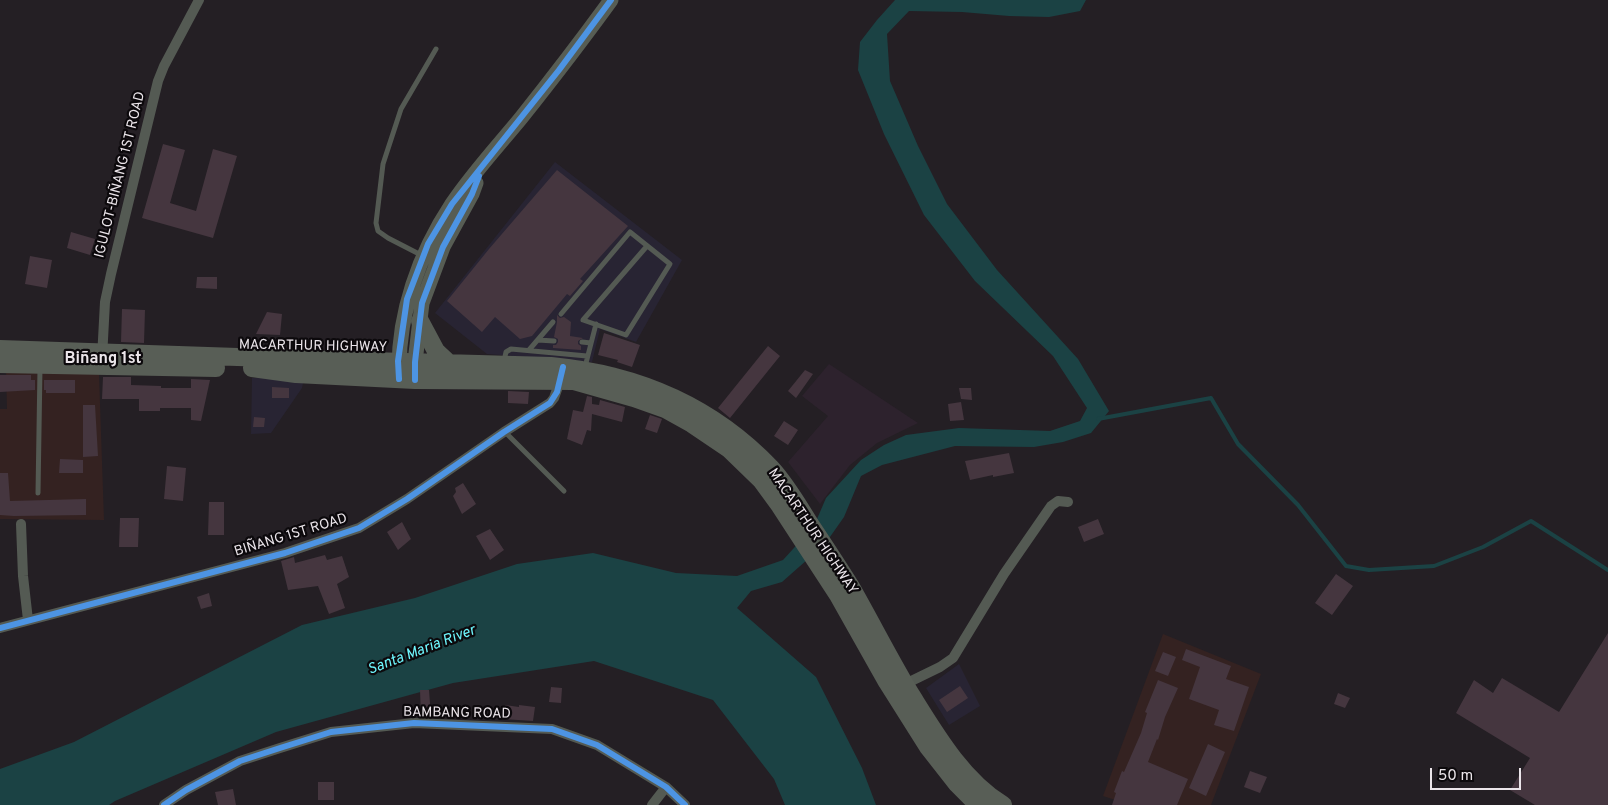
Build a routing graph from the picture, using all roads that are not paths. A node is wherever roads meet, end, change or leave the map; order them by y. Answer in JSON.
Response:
{"nodes":[{"id":1,"x":199,"y":0,"type":"edge"},
{"id":2,"x":611,"y":0,"type":"edge"},
{"id":3,"x":436,"y":49,"type":"dead end"},
{"id":4,"x":483,"y":165,"type":"junction"},
{"id":5,"x":647,"y":246,"type":"junction"},
{"id":6,"x":424,"y":256,"type":"junction"},
{"id":7,"x":561,"y":314,"type":"dead end"},
{"id":8,"x":420,"y":321,"type":"junction"},
{"id":9,"x":553,"y":322,"type":"dead end"},
{"id":10,"x":596,"y":324,"type":"junction"},
{"id":11,"x":538,"y":340,"type":"junction"},
{"id":12,"x":554,"y":341,"type":"dead end"},
{"id":13,"x":582,"y":342,"type":"dead end"},
{"id":14,"x":591,"y":343,"type":"junction"},
{"id":15,"x":0,"y":349,"type":"edge"},
{"id":16,"x":529,"y":350,"type":"junction"},
{"id":17,"x":102,"y":359,"type":"junction"},
{"id":18,"x":0,"y":364,"type":"edge"},
{"id":19,"x":450,"y":364,"type":"junction"},
{"id":20,"x":40,"y":365,"type":"junction"},
{"id":21,"x":585,"y":370,"type":"junction"},
{"id":22,"x":407,"y":371,"type":"junction"},
{"id":23,"x":503,"y":372,"type":"junction"},
{"id":24,"x":562,"y":374,"type":"junction"},
{"id":25,"x":504,"y":432,"type":"junction"},
{"id":26,"x":564,"y":491,"type":"dead end"},
{"id":27,"x":38,"y":493,"type":"dead end"},
{"id":28,"x":1068,"y":502,"type":"dead end"},
{"id":29,"x":21,"y":524,"type":"dead end"},
{"id":30,"x":28,"y":620,"type":"junction"},
{"id":31,"x":0,"y":628,"type":"edge"},
{"id":32,"x":899,"y":688,"type":"junction"},
{"id":33,"x":666,"y":787,"type":"junction"},
{"id":34,"x":164,"y":805,"type":"edge"},
{"id":35,"x":652,"y":805,"type":"edge"},
{"id":36,"x":685,"y":805,"type":"edge"},
{"id":37,"x":978,"y":805,"type":"edge"},
{"id":38,"x":1003,"y":805,"type":"edge"}],
"edges":[{"from":1,"to":17,"type":"street","name":"IGULOT-BIÑANG 1ST ROAD"},
{"from":2,"to":4,"type":"main road"},
{"from":3,"to":6,"type":"lane"},
{"from":4,"to":6,"type":"main road"},
{"from":4,"to":8,"type":"main road"},
{"from":5,"to":7,"type":"lane"},
{"from":5,"to":10,"type":"lane"},
{"from":5,"to":10,"type":"lane"},
{"from":6,"to":22,"type":"main road"},
{"from":8,"to":19,"type":"highway"},
{"from":8,"to":22,"type":"main road"},
{"from":9,"to":11,"type":"lane"},
{"from":10,"to":14,"type":"lane"},
{"from":11,"to":12,"type":"lane"},
{"from":11,"to":16,"type":"lane"},
{"from":13,"to":14,"type":"lane"},
{"from":14,"to":21,"type":"lane"},
{"from":15,"to":17,"type":"highway","name":"MACARTHUR HIGHWAY"},
{"from":16,"to":21,"type":"lane"},
{"from":16,"to":23,"type":"lane"},
{"from":17,"to":20,"type":"highway","name":"MACARTHUR HIGHWAY"},
{"from":17,"to":22,"type":"highway","name":"MACARTHUR HIGHWAY"},
{"from":18,"to":20,"type":"highway","name":"MACARTHUR HIGHWAY"},
{"from":19,"to":22,"type":"highway","name":"MACARTHUR HIGHWAY"},
{"from":19,"to":23,"type":"highway","name":"MACARTHUR HIGHWAY"},
{"from":20,"to":27,"type":"lane"},
{"from":21,"to":24,"type":"highway","name":"MACARTHUR HIGHWAY"},
{"from":21,"to":32,"type":"highway","name":"MACARTHUR HIGHWAY"},
{"from":22,"to":23,"type":"highway","name":"MACARTHUR HIGHWAY"},
{"from":23,"to":24,"type":"highway","name":"MACARTHUR HIGHWAY"},
{"from":24,"to":25,"type":"street","name":"BIÑANG 1ST ROAD"},
{"from":25,"to":26,"type":"lane"},
{"from":25,"to":30,"type":"street","name":"BIÑANG 1ST ROAD"},
{"from":28,"to":32,"type":"street"},
{"from":29,"to":30,"type":"street"},
{"from":30,"to":31,"type":"street","name":"BIÑANG 1ST ROAD"},
{"from":32,"to":37,"type":"highway","name":"MACARTHUR HIGHWAY"},
{"from":32,"to":38,"type":"highway","name":"MACARTHUR HIGHWAY"},
{"from":33,"to":34,"type":"street","name":"BAMBANG ROAD"},
{"from":33,"to":35,"type":"street"},
{"from":33,"to":36,"type":"street","name":"BAMBANG ROAD"}]}
